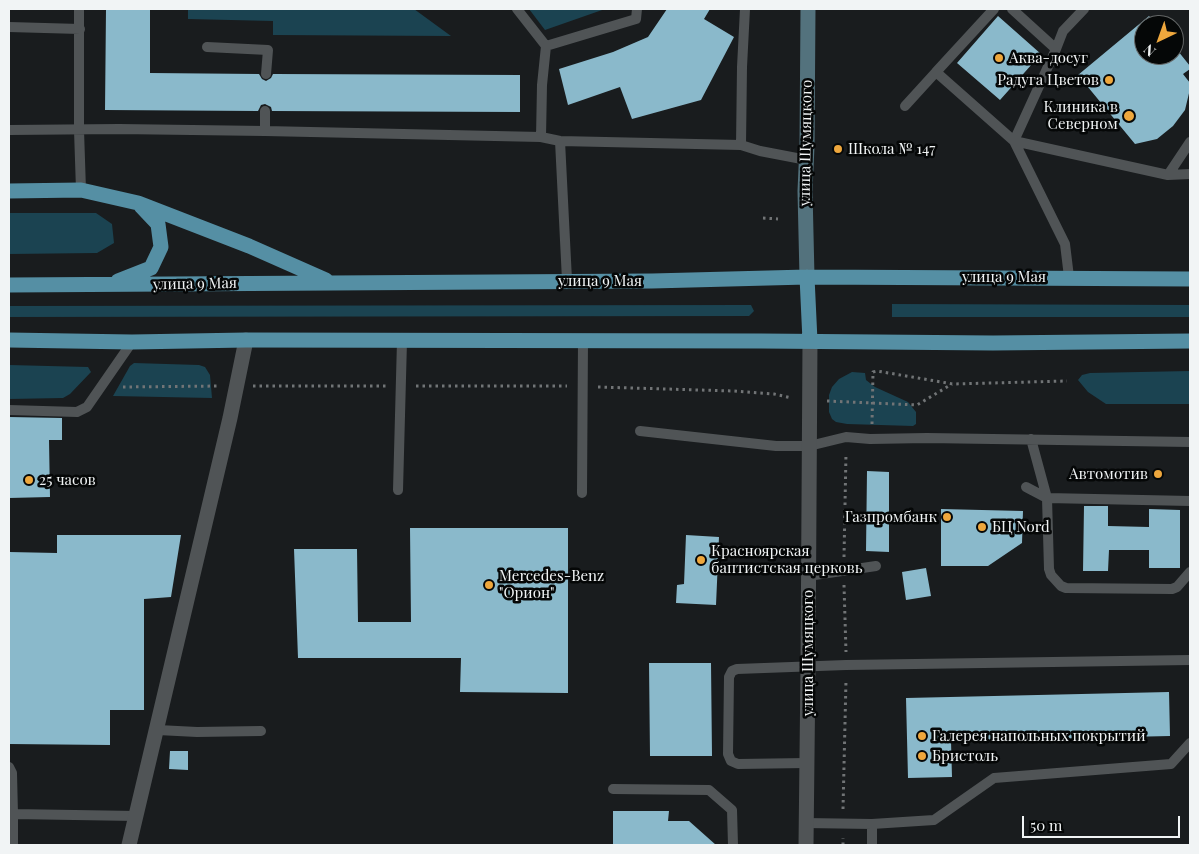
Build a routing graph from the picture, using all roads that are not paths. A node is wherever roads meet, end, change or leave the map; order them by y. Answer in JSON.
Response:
{"nodes":[{"id":1,"x":79,"y":9,"type":"edge"},
{"id":2,"x":517,"y":9,"type":"edge"},
{"id":3,"x":637,"y":9,"type":"edge"},
{"id":4,"x":745,"y":9,"type":"edge"},
{"id":5,"x":808,"y":9,"type":"edge"},
{"id":6,"x":994,"y":9,"type":"edge"},
{"id":7,"x":1012,"y":9,"type":"edge"},
{"id":8,"x":1084,"y":9,"type":"edge"},
{"id":9,"x":9,"y":27,"type":"edge"},
{"id":10,"x":80,"y":29,"type":"junction"},
{"id":11,"x":546,"y":46,"type":"junction"},
{"id":12,"x":207,"y":47,"type":"dead end"},
{"id":13,"x":1056,"y":49,"type":"junction"},
{"id":14,"x":936,"y":72,"type":"junction"},
{"id":15,"x":266,"y":74,"type":"dead end"},
{"id":16,"x":906,"y":106,"type":"dead end"},
{"id":17,"x":266,"y":111,"type":"dead end"},
{"id":18,"x":9,"y":130,"type":"edge"},
{"id":19,"x":79,"y":130,"type":"junction"},
{"id":20,"x":265,"y":131,"type":"junction"},
{"id":21,"x":541,"y":137,"type":"junction"},
{"id":22,"x":560,"y":141,"type":"junction"},
{"id":23,"x":1014,"y":141,"type":"junction"},
{"id":24,"x":1190,"y":142,"type":"edge"},
{"id":25,"x":741,"y":145,"type":"junction"},
{"id":26,"x":807,"y":160,"type":"junction"},
{"id":27,"x":1190,"y":174,"type":"edge"},
{"id":28,"x":1168,"y":175,"type":"junction"},
{"id":29,"x":81,"y":190,"type":"junction"},
{"id":30,"x":9,"y":191,"type":"edge"},
{"id":31,"x":138,"y":202,"type":"junction"},
{"id":32,"x":807,"y":277,"type":"junction"},
{"id":33,"x":1069,"y":277,"type":"junction"},
{"id":34,"x":1190,"y":279,"type":"edge"},
{"id":35,"x":567,"y":280,"type":"junction"},
{"id":36,"x":332,"y":282,"type":"junction"},
{"id":37,"x":9,"y":285,"type":"edge"},
{"id":38,"x":108,"y":285,"type":"junction"},
{"id":39,"x":9,"y":340,"type":"edge"},
{"id":40,"x":246,"y":340,"type":"junction"},
{"id":41,"x":1190,"y":340,"type":"edge"},
{"id":42,"x":402,"y":341,"type":"junction"},
{"id":43,"x":582,"y":341,"type":"junction"},
{"id":44,"x":810,"y":341,"type":"junction"},
{"id":45,"x":132,"y":342,"type":"junction"},
{"id":46,"x":9,"y":410,"type":"edge"},
{"id":47,"x":640,"y":431,"type":"dead end"},
{"id":48,"x":1031,"y":439,"type":"junction"},
{"id":49,"x":1190,"y":442,"type":"edge"},
{"id":50,"x":809,"y":446,"type":"junction"},
{"id":51,"x":1026,"y":487,"type":"dead end"},
{"id":52,"x":398,"y":490,"type":"dead end"},
{"id":53,"x":582,"y":492,"type":"dead end"},
{"id":54,"x":1047,"y":498,"type":"junction"},
{"id":55,"x":1190,"y":502,"type":"edge"},
{"id":56,"x":876,"y":566,"type":"dead end"},
{"id":57,"x":1190,"y":572,"type":"edge"},
{"id":58,"x":808,"y":576,"type":"junction"},
{"id":59,"x":1190,"y":660,"type":"edge"},
{"id":60,"x":808,"y":668,"type":"junction"},
{"id":61,"x":158,"y":730,"type":"junction"},
{"id":62,"x":261,"y":731,"type":"dead end"},
{"id":63,"x":1190,"y":743,"type":"edge"},
{"id":64,"x":806,"y":763,"type":"junction"},
{"id":65,"x":9,"y":767,"type":"edge"},
{"id":66,"x":614,"y":789,"type":"dead end"},
{"id":67,"x":13,"y":814,"type":"junction"},
{"id":68,"x":136,"y":816,"type":"junction"},
{"id":69,"x":805,"y":823,"type":"junction"},
{"id":70,"x":872,"y":824,"type":"junction"},
{"id":71,"x":13,"y":845,"type":"edge"},
{"id":72,"x":129,"y":845,"type":"edge"},
{"id":73,"x":733,"y":845,"type":"edge"},
{"id":74,"x":806,"y":845,"type":"edge"},
{"id":75,"x":872,"y":845,"type":"edge"}],
"edges":[{"from":1,"to":10,"type":"lane"},
{"from":2,"to":11,"type":"lane"},
{"from":3,"to":11,"type":"lane"},
{"from":4,"to":25,"type":"lane"},
{"from":5,"to":26,"type":"street","name":"улица Шумяцкого"},
{"from":6,"to":14,"type":"lane"},
{"from":7,"to":13,"type":"lane"},
{"from":8,"to":13,"type":"lane"},
{"from":9,"to":10,"type":"lane"},
{"from":10,"to":19,"type":"lane"},
{"from":11,"to":21,"type":"lane"},
{"from":12,"to":15,"type":"lane"},
{"from":13,"to":23,"type":"lane"},
{"from":14,"to":16,"type":"lane"},
{"from":14,"to":23,"type":"lane"},
{"from":17,"to":20,"type":"lane"},
{"from":18,"to":19,"type":"lane"},
{"from":19,"to":20,"type":"lane"},
{"from":19,"to":29,"type":"lane"},
{"from":20,"to":21,"type":"lane"},
{"from":21,"to":22,"type":"lane"},
{"from":22,"to":25,"type":"lane"},
{"from":22,"to":35,"type":"lane"},
{"from":23,"to":28,"type":"lane"},
{"from":23,"to":33,"type":"lane"},
{"from":24,"to":28,"type":"lane"},
{"from":25,"to":26,"type":"lane"},
{"from":26,"to":32,"type":"street","name":"улица Шумяцкого"},
{"from":27,"to":28,"type":"lane"},
{"from":29,"to":30,"type":"main road"},
{"from":29,"to":31,"type":"main road"},
{"from":31,"to":36,"type":"main road"},
{"from":31,"to":38,"type":"main road"},
{"from":32,"to":33,"type":"main road","name":"улица 9 Мая"},
{"from":32,"to":35,"type":"main road","name":"улица 9 Мая"},
{"from":32,"to":44,"type":"main road"},
{"from":33,"to":34,"type":"main road","name":"улица 9 Мая"},
{"from":35,"to":36,"type":"main road","name":"улица 9 Мая"},
{"from":36,"to":38,"type":"main road","name":"улица 9 Мая"},
{"from":37,"to":38,"type":"main road","name":"улица 9 Мая"},
{"from":39,"to":45,"type":"main road"},
{"from":40,"to":42,"type":"main road"},
{"from":40,"to":45,"type":"main road"},
{"from":40,"to":61,"type":"street"},
{"from":41,"to":44,"type":"main road"},
{"from":42,"to":43,"type":"main road"},
{"from":42,"to":52,"type":"lane"},
{"from":43,"to":44,"type":"main road"},
{"from":43,"to":53,"type":"lane"},
{"from":44,"to":50,"type":"street","name":"улица Шумяцкого"},
{"from":45,"to":46,"type":"lane"},
{"from":47,"to":50,"type":"lane"},
{"from":48,"to":49,"type":"lane"},
{"from":48,"to":50,"type":"lane"},
{"from":48,"to":54,"type":"lane"},
{"from":50,"to":58,"type":"street","name":"улица Шумяцкого"},
{"from":51,"to":54,"type":"lane"},
{"from":54,"to":55,"type":"lane"},
{"from":54,"to":57,"type":"lane"},
{"from":56,"to":58,"type":"lane"},
{"from":58,"to":60,"type":"street","name":"улица Шумяцкого"},
{"from":59,"to":60,"type":"lane"},
{"from":60,"to":64,"type":"street","name":"улица Шумяцкого"},
{"from":60,"to":64,"type":"lane"},
{"from":61,"to":62,"type":"lane"},
{"from":61,"to":68,"type":"street"},
{"from":63,"to":70,"type":"lane"},
{"from":64,"to":69,"type":"street","name":"улица Шумяцкого"},
{"from":65,"to":67,"type":"lane"},
{"from":66,"to":73,"type":"lane"},
{"from":67,"to":68,"type":"lane"},
{"from":67,"to":71,"type":"lane"},
{"from":68,"to":72,"type":"street"},
{"from":69,"to":70,"type":"lane"},
{"from":69,"to":74,"type":"street","name":"улица Шумяцкого"},
{"from":70,"to":75,"type":"lane"}]}
